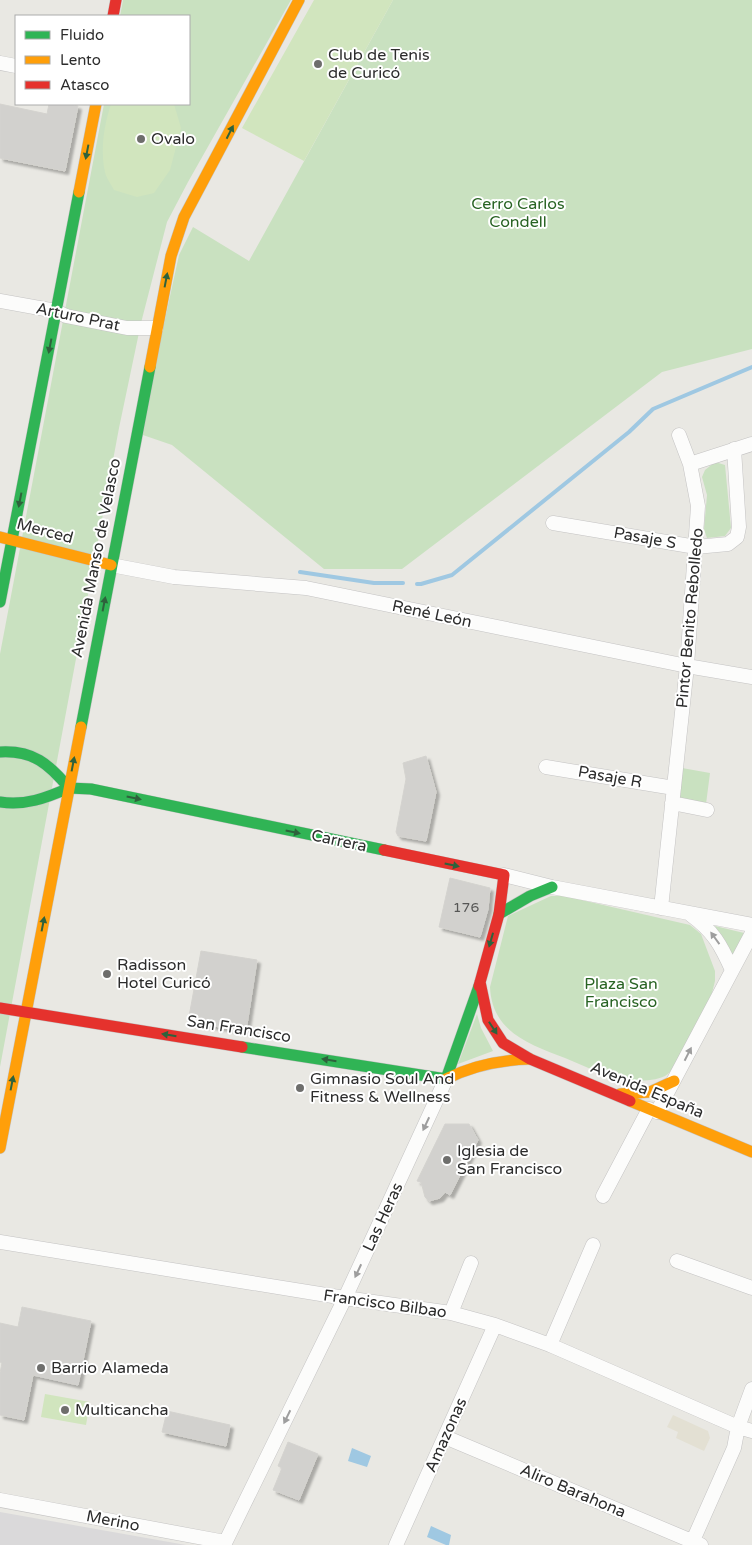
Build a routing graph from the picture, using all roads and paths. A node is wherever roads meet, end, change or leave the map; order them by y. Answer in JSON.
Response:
{"nodes":[{"id":1,"x":116,"y":0,"type":"edge"},
{"id":2,"x":298,"y":0,"type":"edge"},
{"id":3,"x":113,"y":15,"type":"edge"},
{"id":4,"x":0,"y":63,"type":"edge"},
{"id":5,"x":15,"y":66,"type":"edge"},
{"id":6,"x":96,"y":105,"type":"edge"},
{"id":7,"x":0,"y":301,"type":"edge"},
{"id":8,"x":56,"y":311,"type":"junction"},
{"id":9,"x":156,"y":328,"type":"junction"},
{"id":10,"x":679,"y":435,"type":"dead end"},
{"id":11,"x":752,"y":444,"type":"edge"},
{"id":12,"x":734,"y":449,"type":"junction"},
{"id":13,"x":690,"y":464,"type":"junction"},
{"id":14,"x":553,"y":523,"type":"dead end"},
{"id":15,"x":0,"y":537,"type":"edge"},
{"id":16,"x":12,"y":539,"type":"junction"},
{"id":17,"x":696,"y":547,"type":"junction"},
{"id":18,"x":111,"y":565,"type":"junction"},
{"id":19,"x":0,"y":602,"type":"edge"},
{"id":20,"x":687,"y":666,"type":"junction"},
{"id":21,"x":752,"y":677,"type":"edge"},
{"id":22,"x":0,"y":752,"type":"edge"},
{"id":23,"x":0,"y":757,"type":"edge"},
{"id":24,"x":546,"y":766,"type":"dead end"},
{"id":25,"x":69,"y":788,"type":"junction"},
{"id":26,"x":674,"y":788,"type":"junction"},
{"id":27,"x":0,"y":793,"type":"edge"},
{"id":28,"x":0,"y":802,"type":"edge"},
{"id":29,"x":672,"y":803,"type":"junction"},
{"id":30,"x":707,"y":810,"type":"dead end"},
{"id":31,"x":504,"y":876,"type":"junction"},
{"id":32,"x":552,"y":887,"type":"junction"},
{"id":33,"x":661,"y":908,"type":"junction"},
{"id":34,"x":499,"y":914,"type":"junction"},
{"id":35,"x":690,"y":914,"type":"junction"},
{"id":36,"x":752,"y":925,"type":"edge"},
{"id":37,"x":752,"y":933,"type":"edge"},
{"id":38,"x":732,"y":970,"type":"junction"},
{"id":39,"x":480,"y":982,"type":"junction"},
{"id":40,"x":0,"y":1008,"type":"edge"},
{"id":41,"x":26,"y":1011,"type":"junction"},
{"id":42,"x":530,"y":1059,"type":"junction"},
{"id":43,"x":446,"y":1079,"type":"junction"},
{"id":44,"x":674,"y":1082,"type":"junction"},
{"id":45,"x":616,"y":1095,"type":"junction"},
{"id":46,"x":653,"y":1110,"type":"junction"},
{"id":47,"x":0,"y":1148,"type":"edge"},
{"id":48,"x":752,"y":1152,"type":"edge"},
{"id":49,"x":603,"y":1196,"type":"dead end"},
{"id":50,"x":0,"y":1242,"type":"edge"},
{"id":51,"x":593,"y":1245,"type":"dead end"},
{"id":52,"x":677,"y":1261,"type":"dead end"},
{"id":53,"x":471,"y":1263,"type":"dead end"},
{"id":54,"x":752,"y":1288,"type":"edge"},
{"id":55,"x":345,"y":1298,"type":"junction"},
{"id":56,"x":451,"y":1313,"type":"junction"},
{"id":57,"x":495,"y":1325,"type":"junction"},
{"id":58,"x":550,"y":1345,"type":"junction"},
{"id":59,"x":752,"y":1389,"type":"edge"},
{"id":60,"x":748,"y":1430,"type":"edge"},
{"id":61,"x":445,"y":1437,"type":"junction"},
{"id":62,"x":0,"y":1500,"type":"edge"},
{"id":63,"x":225,"y":1543,"type":"edge"},
{"id":64,"x":695,"y":1544,"type":"edge"},
{"id":65,"x":396,"y":1545,"type":"edge"}],
"edges":[{"from":1,"to":3,"type":"main road"},
{"from":9,"to":2,"type":"main road","name":"Avenida Manso de Velasco","one_way":true},
{"from":4,"to":5,"type":"street"},
{"from":6,"to":8,"type":"main road","one_way":true},
{"from":7,"to":8,"type":"street","name":"Arturo Prat"},
{"from":8,"to":9,"type":"street","name":"Arturo Prat"},
{"from":8,"to":16,"type":"main road","one_way":true},
{"from":9,"to":18,"type":"main road","name":"Avenida Manso de Velasco"},
{"from":10,"to":13,"type":"street","name":"Pintor Benito Rebolledo"},
{"from":11,"to":12,"type":"street"},
{"from":12,"to":13,"type":"street"},
{"from":12,"to":17,"type":"street","name":"Pasaje S"},
{"from":13,"to":17,"type":"street","name":"Pintor Benito Rebolledo"},
{"from":14,"to":17,"type":"street","name":"Pasaje S"},
{"from":15,"to":16,"type":"main road","name":"Merced"},
{"from":16,"to":18,"type":"main road","name":"Merced"},
{"from":16,"to":19,"type":"main road"},
{"from":17,"to":20,"type":"street","name":"Pintor Benito Rebolledo"},
{"from":18,"to":20,"type":"street","name":"René León"},
{"from":25,"to":18,"type":"main road","name":"Avenida Manso de Velasco","one_way":true},
{"from":20,"to":21,"type":"street","name":"René León"},
{"from":20,"to":26,"type":"street","name":"Pintor Benito Rebolledo"},
{"from":22,"to":25,"type":"main road"},
{"from":23,"to":27,"type":"street"},
{"from":24,"to":26,"type":"street","name":"Pasaje R"},
{"from":25,"to":28,"type":"main road"},
{"from":25,"to":31,"type":"main road","name":"Carrera","one_way":true},
{"from":41,"to":25,"type":"main road","name":"Avenida Manso de Velasco","one_way":true},
{"from":26,"to":29,"type":"street","name":"Pintor Benito Rebolledo"},
{"from":29,"to":30,"type":"street"},
{"from":29,"to":33,"type":"street","name":"Pintor Benito Rebolledo"},
{"from":31,"to":32,"type":"street","name":"Carrera"},
{"from":31,"to":34,"type":"main road","name":"Las Heras"},
{"from":32,"to":33,"type":"street","name":"Carrera"},
{"from":32,"to":34,"type":"main road"},
{"from":33,"to":35,"type":"street","name":"Carrera"},
{"from":34,"to":39,"type":"main road","name":"Las Heras","one_way":true},
{"from":35,"to":36,"type":"street","name":"Carrera"},
{"from":38,"to":35,"type":"street","name":"Carrera","one_way":true},
{"from":37,"to":38,"type":"street"},
{"from":44,"to":38,"type":"street","one_way":true},
{"from":39,"to":42,"type":"main road","name":"Avenida España","one_way":true},
{"from":39,"to":43,"type":"main road","name":"Las Heras"},
{"from":40,"to":41,"type":"main road","name":"San Francisco"},
{"from":43,"to":41,"type":"main road","name":"San Francisco","one_way":true},
{"from":47,"to":41,"type":"main road","name":"Avenida Manso de Velasco","one_way":true},
{"from":42,"to":43,"type":"main road","name":"Avenida España"},
{"from":42,"to":45,"type":"main road","name":"Avenida España"},
{"from":43,"to":55,"type":"street","name":"Las Heras","one_way":true},
{"from":44,"to":45,"type":"main road"},
{"from":44,"to":46,"type":"street"},
{"from":45,"to":46,"type":"main road","name":"Avenida España"},
{"from":46,"to":48,"type":"main road","name":"Avenida España"},
{"from":46,"to":49,"type":"street"},
{"from":50,"to":55,"type":"street","name":"Francisco Bilbao"},
{"from":51,"to":58,"type":"street"},
{"from":52,"to":54,"type":"street"},
{"from":53,"to":56,"type":"street"},
{"from":55,"to":56,"type":"street","name":"Francisco Bilbao"},
{"from":55,"to":63,"type":"street","name":"Las Heras","one_way":true},
{"from":56,"to":57,"type":"street","name":"Francisco Bilbao"},
{"from":57,"to":58,"type":"street","name":"Francisco Bilbao"},
{"from":57,"to":61,"type":"street","name":"Amazonas"},
{"from":58,"to":60,"type":"street","name":"Francisco Bilbao"},
{"from":59,"to":60,"type":"street"},
{"from":60,"to":64,"type":"street"},
{"from":61,"to":64,"type":"street","name":"Aliro Barahona"},
{"from":61,"to":65,"type":"street","name":"Amazonas"},
{"from":62,"to":63,"type":"street","name":"Merino"}]}
